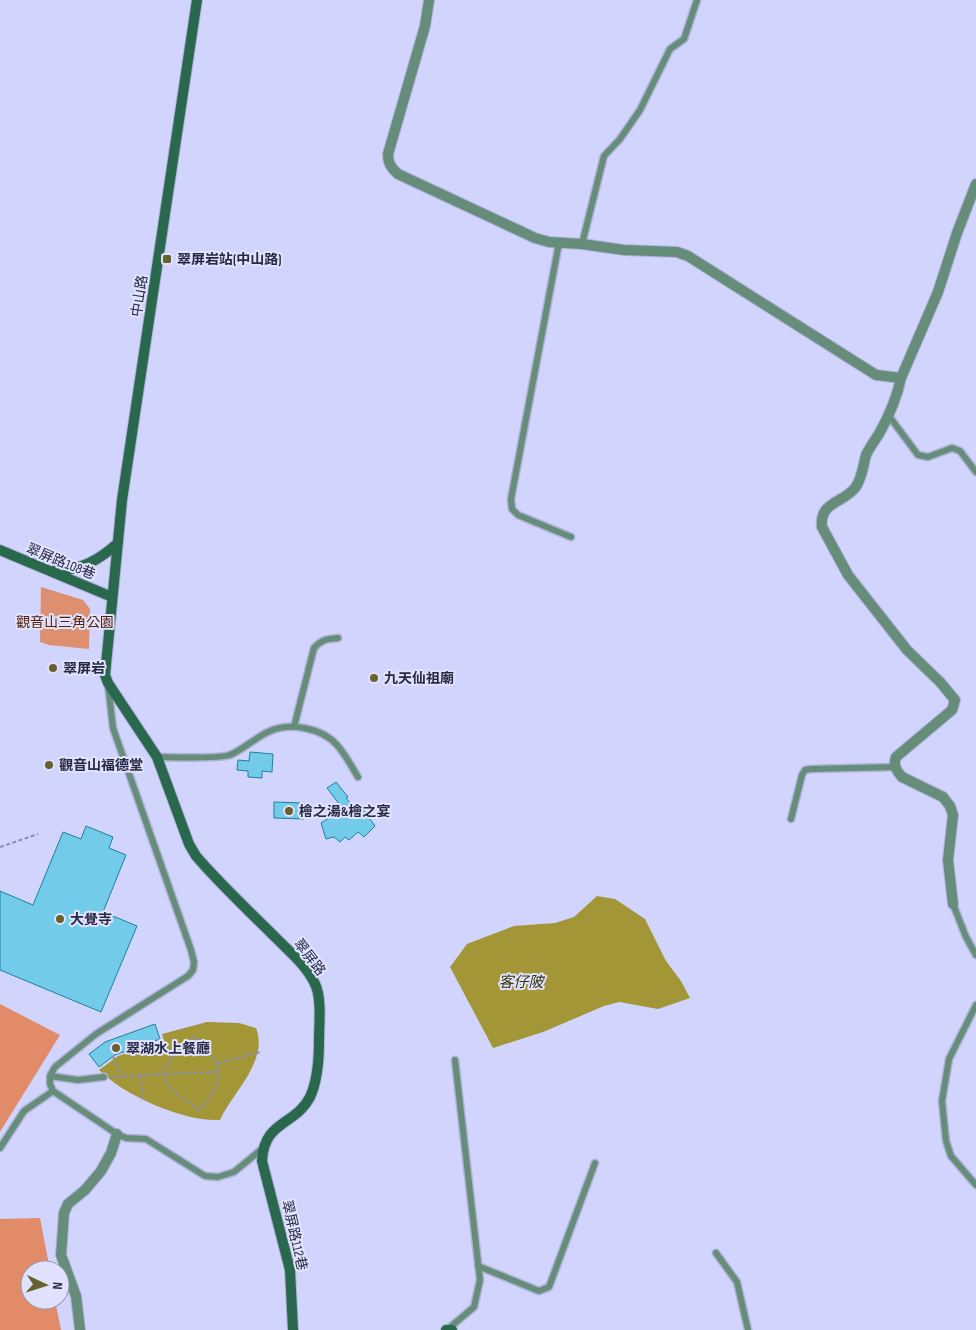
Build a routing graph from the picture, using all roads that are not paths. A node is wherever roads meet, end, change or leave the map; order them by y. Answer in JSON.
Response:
{"nodes":[{"id":1,"x":197,"y":0,"type":"edge"},
{"id":2,"x":429,"y":0,"type":"edge"},
{"id":3,"x":697,"y":0,"type":"edge"},
{"id":4,"x":976,"y":184,"type":"edge"},
{"id":5,"x":559,"y":243,"type":"junction"},
{"id":6,"x":582,"y":244,"type":"junction"},
{"id":7,"x":901,"y":378,"type":"junction"},
{"id":8,"x":889,"y":416,"type":"junction"},
{"id":9,"x":976,"y":472,"type":"edge"},
{"id":10,"x":571,"y":537,"type":"dead end"},
{"id":11,"x":118,"y":543,"type":"junction"},
{"id":12,"x":0,"y":550,"type":"edge"},
{"id":13,"x":50,"y":571,"type":"junction"},
{"id":14,"x":112,"y":597,"type":"junction"},
{"id":15,"x":338,"y":638,"type":"dead end"},
{"id":16,"x":108,"y":683,"type":"junction"},
{"id":17,"x":294,"y":727,"type":"junction"},
{"id":18,"x":157,"y":757,"type":"junction"},
{"id":19,"x":895,"y":767,"type":"junction"},
{"id":20,"x":358,"y":777,"type":"dead end"},
{"id":21,"x":791,"y":819,"type":"dead end"},
{"id":22,"x":953,"y":904,"type":"joint"},
{"id":23,"x":976,"y":955,"type":"edge"},
{"id":24,"x":976,"y":1005,"type":"edge"},
{"id":25,"x":455,"y":1060,"type":"dead end"},
{"id":26,"x":50,"y":1076,"type":"junction"},
{"id":27,"x":104,"y":1078,"type":"road end"},
{"id":28,"x":53,"y":1090,"type":"junction"},
{"id":29,"x":116,"y":1134,"type":"junction"},
{"id":30,"x":0,"y":1148,"type":"edge"},
{"id":31,"x":263,"y":1148,"type":"junction"},
{"id":32,"x":595,"y":1163,"type":"dead end"},
{"id":33,"x":976,"y":1185,"type":"edge"},
{"id":34,"x":716,"y":1253,"type":"dead end"},
{"id":35,"x":478,"y":1266,"type":"junction"},
{"id":36,"x":80,"y":1330,"type":"edge"},
{"id":37,"x":293,"y":1330,"type":"edge"},
{"id":38,"x":449,"y":1330,"type":"edge"},
{"id":39,"x":748,"y":1330,"type":"edge"}],
"edges":[{"from":1,"to":11,"type":"main road","name":"中山路"},
{"from":2,"to":5,"type":"street"},
{"from":3,"to":6,"type":"lane"},
{"from":4,"to":7,"type":"street"},
{"from":5,"to":6,"type":"street"},
{"from":5,"to":10,"type":"lane"},
{"from":6,"to":7,"type":"street"},
{"from":7,"to":8,"type":"street"},
{"from":8,"to":9,"type":"lane"},
{"from":8,"to":19,"type":"street"},
{"from":11,"to":13,"type":"main road"},
{"from":11,"to":14,"type":"main road","name":"中山路"},
{"from":12,"to":13,"type":"main road","name":"翠屏路108巷"},
{"from":13,"to":14,"type":"main road","name":"翠屏路108巷"},
{"from":14,"to":16,"type":"main road"},
{"from":15,"to":17,"type":"lane"},
{"from":16,"to":18,"type":"main road","name":"翠屏路"},
{"from":16,"to":26,"type":"lane"},
{"from":17,"to":18,"type":"lane"},
{"from":17,"to":20,"type":"lane"},
{"from":18,"to":31,"type":"main road","name":"翠屏路"},
{"from":19,"to":21,"type":"lane"},
{"from":19,"to":22,"type":"street"},
{"from":22,"to":23,"type":"lane"},
{"from":24,"to":33,"type":"lane"},
{"from":25,"to":35,"type":"lane"},
{"from":26,"to":27,"type":"lane"},
{"from":26,"to":28,"type":"lane"},
{"from":28,"to":29,"type":"lane","name":"翠屏路"},
{"from":28,"to":30,"type":"lane"},
{"from":29,"to":31,"type":"lane","name":"翠屏路"},
{"from":29,"to":36,"type":"street"},
{"from":31,"to":37,"type":"main road","name":"翠屏路112巷"},
{"from":32,"to":35,"type":"lane"},
{"from":34,"to":39,"type":"lane"},
{"from":35,"to":38,"type":"lane"}]}
